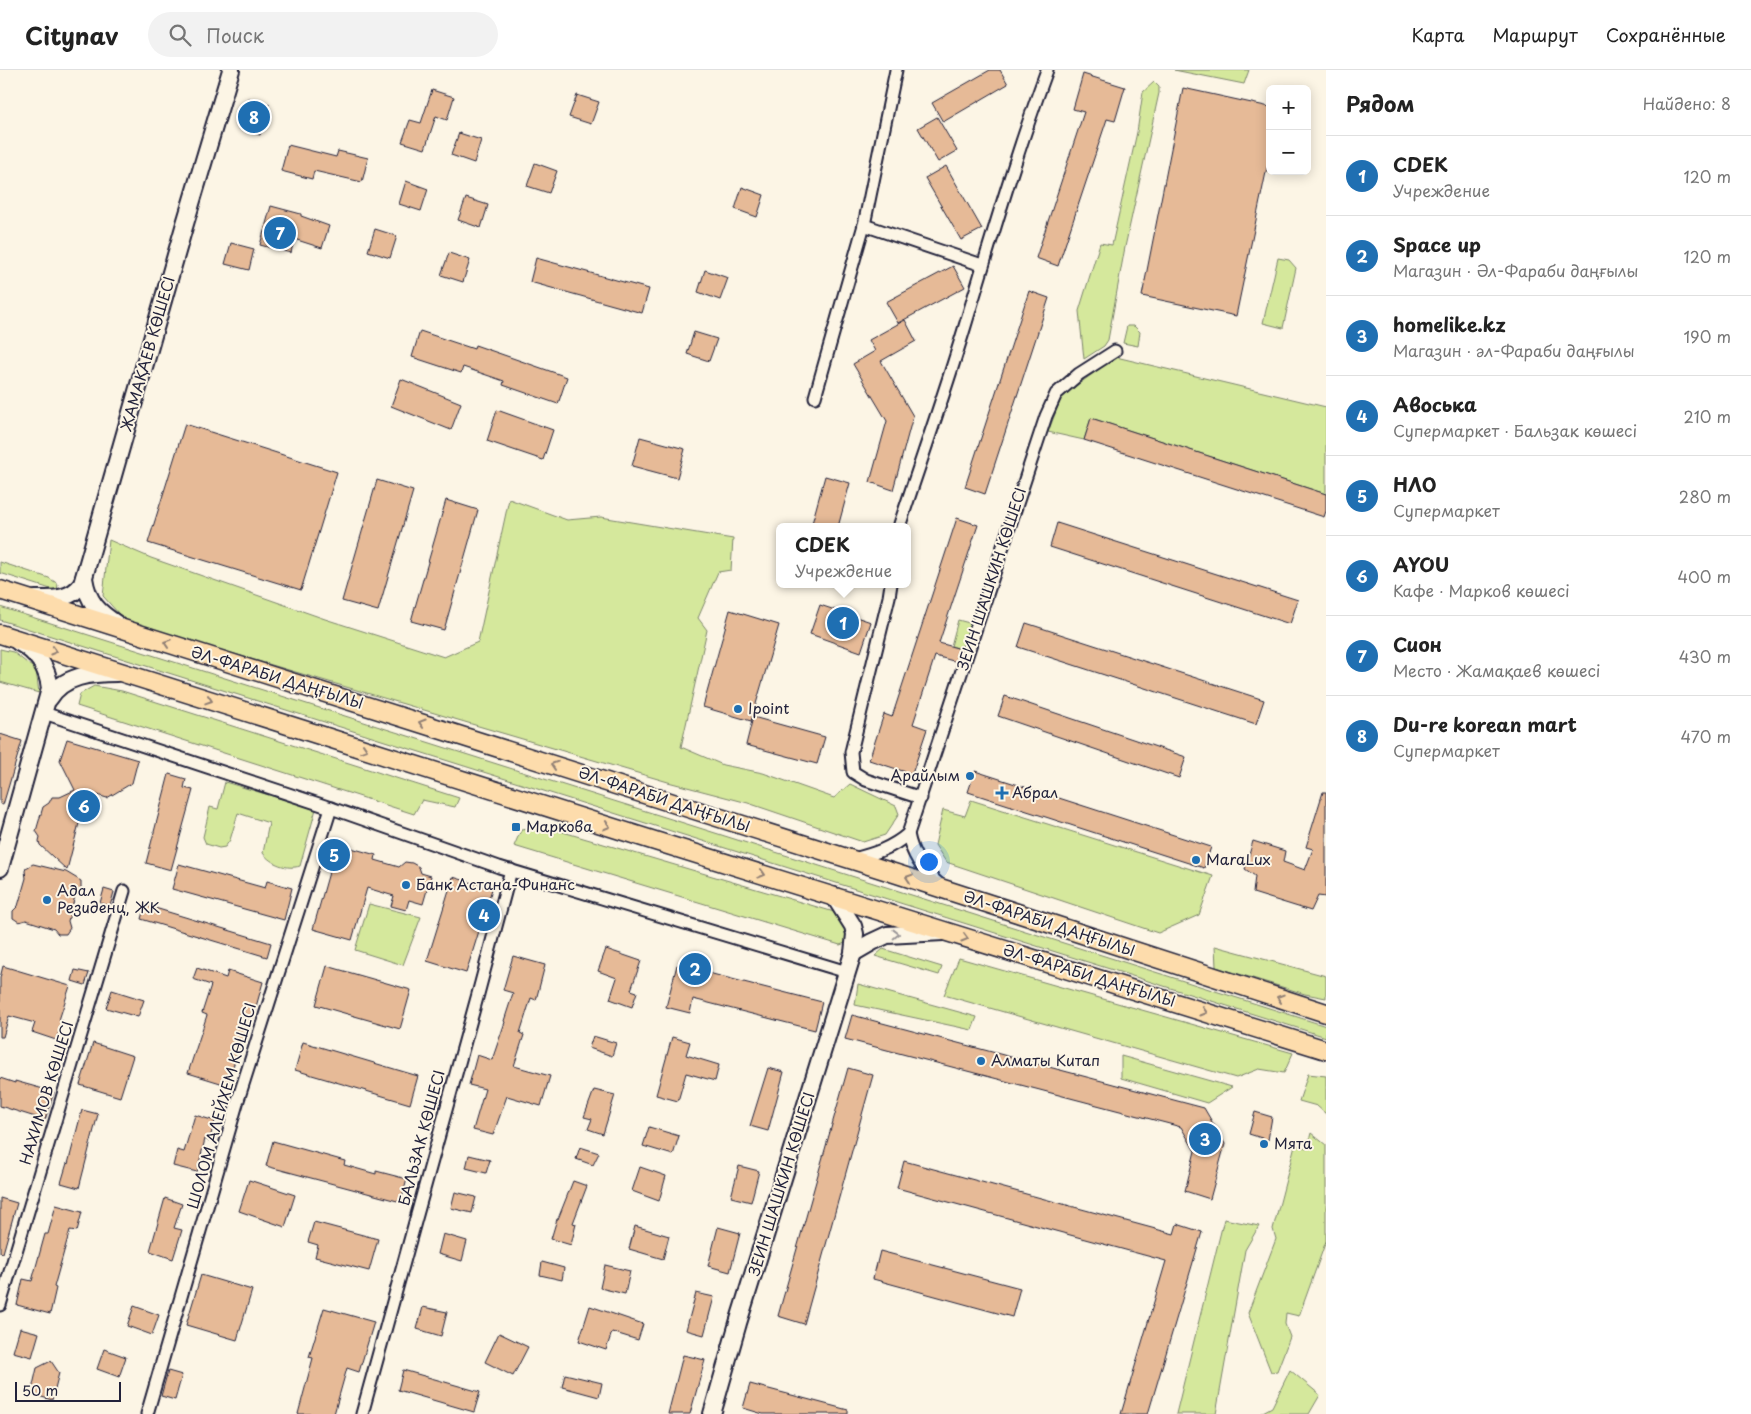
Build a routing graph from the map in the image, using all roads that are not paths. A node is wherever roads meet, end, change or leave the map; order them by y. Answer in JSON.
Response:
{"nodes":[{"id":1,"x":231,"y":70,"type":"edge"},
{"id":2,"x":896,"y":70,"type":"edge"},
{"id":3,"x":1047,"y":70,"type":"edge"},
{"id":4,"x":864,"y":225,"type":"junction"},
{"id":5,"x":982,"y":265,"type":"junction"},
{"id":6,"x":1115,"y":351,"type":"dead end"},
{"id":7,"x":815,"y":397,"type":"dead end"},
{"id":8,"x":900,"y":523,"type":"edge"},
{"id":9,"x":84,"y":578,"type":"junction"},
{"id":10,"x":890,"y":588,"type":"edge"},
{"id":11,"x":0,"y":590,"type":"edge"},
{"id":12,"x":30,"y":600,"type":"junction"},
{"id":13,"x":126,"y":630,"type":"junction"},
{"id":14,"x":4,"y":635,"type":"edge"},
{"id":15,"x":126,"y":673,"type":"junction"},
{"id":16,"x":46,"y":706,"type":"junction"},
{"id":17,"x":921,"y":798,"type":"junction"},
{"id":18,"x":331,"y":808,"type":"junction"},
{"id":19,"x":908,"y":834,"type":"junction"},
{"id":20,"x":852,"y":860,"type":"junction"},
{"id":21,"x":0,"y":868,"type":"edge"},
{"id":22,"x":511,"y":870,"type":"junction"},
{"id":23,"x":947,"y":890,"type":"junction"},
{"id":24,"x":124,"y":891,"type":"dead end"},
{"id":25,"x":834,"y":896,"type":"junction"},
{"id":26,"x":944,"y":932,"type":"junction"},
{"id":27,"x":853,"y":954,"type":"junction"},
{"id":28,"x":847,"y":972,"type":"junction"},
{"id":29,"x":1326,"y":1013,"type":"edge"},
{"id":30,"x":1326,"y":1050,"type":"edge"},
{"id":31,"x":0,"y":1305,"type":"edge"},
{"id":32,"x":148,"y":1414,"type":"edge"},
{"id":33,"x":362,"y":1414,"type":"edge"},
{"id":34,"x":712,"y":1414,"type":"edge"}],
"edges":[{"from":1,"to":9,"type":"street","name":"ЖАМАҚАЕВ КӨШЕСІ"},
{"from":2,"to":4,"type":"street"},
{"from":3,"to":5,"type":"street"},
{"from":4,"to":5,"type":"street"},
{"from":4,"to":7,"type":"street"},
{"from":5,"to":8,"type":"street"},
{"from":6,"to":17,"type":"street","name":"ЗЕИН ШАШКИН КӨШЕСІ"},
{"from":9,"to":12,"type":"street","name":"ЖАМАҚАЕВ КӨШЕСІ"},
{"from":9,"to":13,"type":"street"},
{"from":10,"to":17,"type":"street"},
{"from":11,"to":12,"type":"main road","name":"ӘЛ-ФАРАБИ ДАҢҒЫЛЫ"},
{"from":12,"to":13,"type":"main road","name":"ӘЛ-ФАРАБИ ДАҢҒЫЛЫ"},
{"from":20,"to":13,"type":"main road","name":"ӘЛ-ФАРАБИ ДАҢҒЫЛЫ","one_way":true},
{"from":14,"to":15,"type":"main road","one_way":true},
{"from":14,"to":16,"type":"street"},
{"from":15,"to":16,"type":"street"},
{"from":15,"to":25,"type":"main road","one_way":true},
{"from":16,"to":18,"type":"street"},
{"from":16,"to":21,"type":"street"},
{"from":17,"to":19,"type":"street","name":"ЗЕИН ШАШКИН КӨШЕСІ"},
{"from":18,"to":22,"type":"street"},
{"from":18,"to":32,"type":"street","name":"ШОЛОМ АЛЕЙХЕМ КӨШЕСІ"},
{"from":19,"to":20,"type":"street"},
{"from":19,"to":23,"type":"street"},
{"from":23,"to":20,"type":"main road","name":"ӘЛ-ФАРАБИ ДАҢҒЫЛЫ","one_way":true},
{"from":22,"to":28,"type":"street"},
{"from":22,"to":33,"type":"street","name":"БАЛЬЗАК КӨШЕСІ"},
{"from":29,"to":23,"type":"main road","name":"ӘЛ-ФАРАБИ ДАҢҒЫЛЫ","one_way":true},
{"from":24,"to":31,"type":"street","name":"НАХИМОВ КӨШЕСІ"},
{"from":25,"to":26,"type":"main road","name":"ӘЛ-ФАРАБИ ДАҢҒЫЛЫ"},
{"from":25,"to":27,"type":"street","name":"ЗЕИН ШАШКИН КӨШЕСІ"},
{"from":27,"to":26,"type":"street","one_way":true},
{"from":26,"to":30,"type":"main road","name":"ӘЛ-ФАРАБИ ДАҢҒЫЛЫ","one_way":true},
{"from":27,"to":28,"type":"street","name":"ЗЕИН ШАШКИН КӨШЕСІ"},
{"from":28,"to":34,"type":"street","name":"ЗЕИН ШАШКИН КӨШЕСІ"}]}
